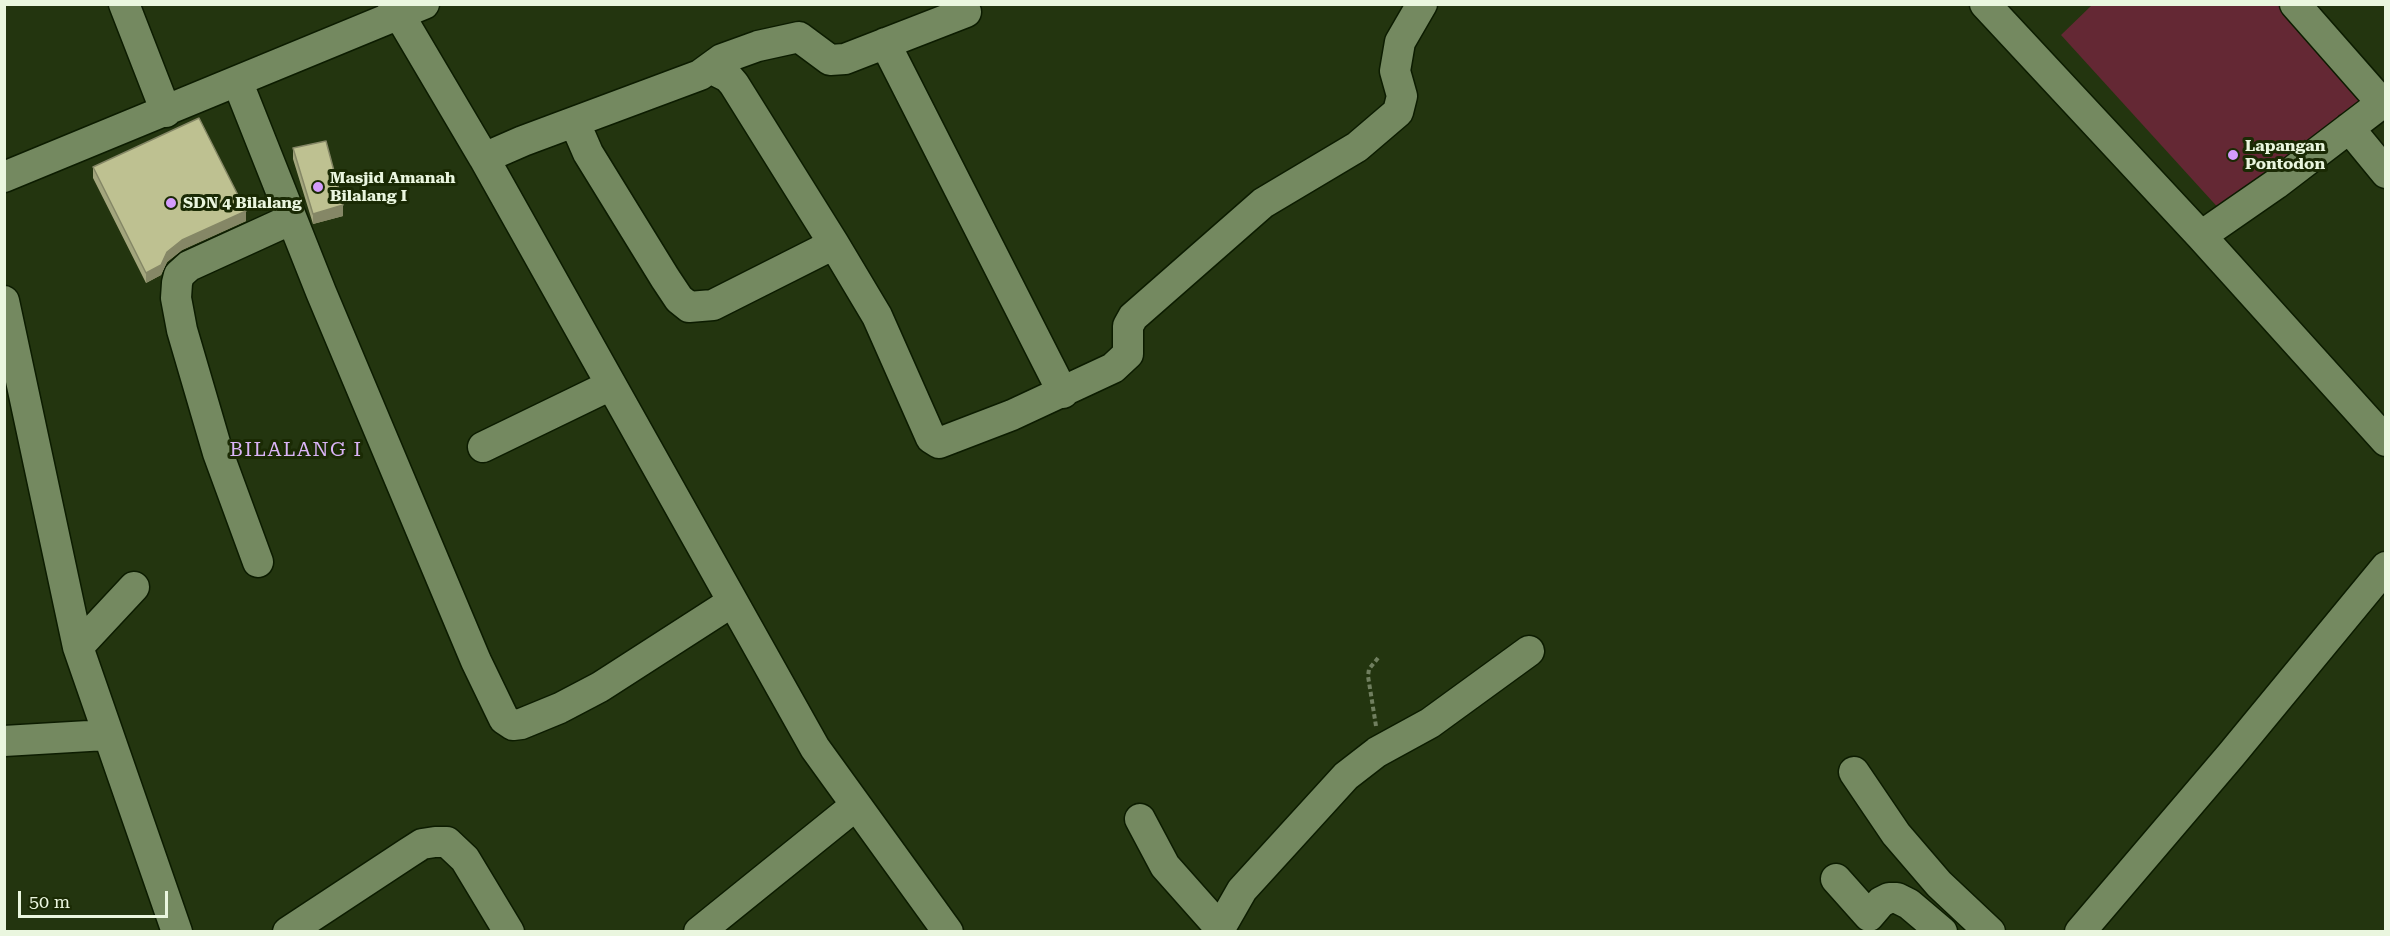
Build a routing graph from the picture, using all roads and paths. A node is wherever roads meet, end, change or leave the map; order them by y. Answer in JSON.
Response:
{"nodes":[{"id":1,"x":124,"y":4,"type":"edge"},
{"id":2,"x":1422,"y":4,"type":"edge"},
{"id":3,"x":1985,"y":4,"type":"edge"},
{"id":4,"x":2295,"y":4,"type":"edge"},
{"id":5,"x":406,"y":8,"type":"edge"},
{"id":6,"x":966,"y":12,"type":"dead end"},
{"id":7,"x":885,"y":43,"type":"junction"},
{"id":8,"x":710,"y":68,"type":"junction"},
{"id":9,"x":238,"y":83,"type":"junction"},
{"id":10,"x":2384,"y":101,"type":"edge"},
{"id":11,"x":166,"y":112,"type":"junction"},
{"id":12,"x":575,"y":123,"type":"junction"},
{"id":13,"x":2349,"y":128,"type":"junction"},
{"id":14,"x":484,"y":158,"type":"junction"},
{"id":15,"x":2385,"y":173,"type":"edge"},
{"id":16,"x":5,"y":175,"type":"edge"},
{"id":17,"x":292,"y":219,"type":"junction"},
{"id":18,"x":2201,"y":236,"type":"junction"},
{"id":19,"x":834,"y":244,"type":"junction"},
{"id":20,"x":4,"y":301,"type":"edge"},
{"id":21,"x":611,"y":385,"type":"junction"},
{"id":22,"x":1063,"y":393,"type":"junction"},
{"id":23,"x":2385,"y":441,"type":"edge"},
{"id":24,"x":483,"y":447,"type":"dead end"},
{"id":25,"x":258,"y":562,"type":"dead end"},
{"id":26,"x":2385,"y":567,"type":"edge"},
{"id":27,"x":134,"y":587,"type":"dead end"},
{"id":28,"x":732,"y":602,"type":"junction"},
{"id":29,"x":78,"y":647,"type":"junction"},
{"id":30,"x":1528,"y":651,"type":"dead end"},
{"id":31,"x":1378,"y":658,"type":"dead end"},
{"id":32,"x":106,"y":735,"type":"junction"},
{"id":33,"x":4,"y":741,"type":"edge"},
{"id":34,"x":1377,"y":753,"type":"junction"},
{"id":35,"x":1854,"y":772,"type":"dead end"},
{"id":36,"x":855,"y":806,"type":"junction"},
{"id":37,"x":1140,"y":819,"type":"dead end"},
{"id":38,"x":1836,"y":879,"type":"dead end"},
{"id":39,"x":1862,"y":924,"type":"edge"},
{"id":40,"x":1219,"y":930,"type":"edge"},
{"id":41,"x":177,"y":932,"type":"edge"},
{"id":42,"x":288,"y":932,"type":"edge"},
{"id":43,"x":509,"y":932,"type":"edge"},
{"id":44,"x":699,"y":932,"type":"edge"},
{"id":45,"x":948,"y":932,"type":"edge"},
{"id":46,"x":1942,"y":932,"type":"edge"},
{"id":47,"x":1990,"y":932,"type":"edge"},
{"id":48,"x":2080,"y":932,"type":"edge"}],
"edges":[{"from":1,"to":11,"type":"street"},
{"from":2,"to":22,"type":"street"},
{"from":3,"to":18,"type":"street"},
{"from":4,"to":10,"type":"street"},
{"from":5,"to":9,"type":"street"},
{"from":5,"to":14,"type":"street"},
{"from":6,"to":7,"type":"street"},
{"from":7,"to":8,"type":"street"},
{"from":7,"to":22,"type":"street"},
{"from":8,"to":12,"type":"street"},
{"from":8,"to":19,"type":"street"},
{"from":9,"to":11,"type":"street"},
{"from":9,"to":17,"type":"street"},
{"from":10,"to":13,"type":"street"},
{"from":11,"to":16,"type":"street"},
{"from":12,"to":14,"type":"street"},
{"from":12,"to":19,"type":"street"},
{"from":13,"to":15,"type":"street"},
{"from":13,"to":18,"type":"street"},
{"from":14,"to":21,"type":"street"},
{"from":17,"to":25,"type":"street"},
{"from":17,"to":28,"type":"street"},
{"from":18,"to":23,"type":"street"},
{"from":19,"to":22,"type":"street"},
{"from":20,"to":29,"type":"street"},
{"from":21,"to":24,"type":"street"},
{"from":21,"to":28,"type":"street"},
{"from":26,"to":48,"type":"street"},
{"from":27,"to":29,"type":"street"},
{"from":28,"to":36,"type":"street"},
{"from":29,"to":32,"type":"street"},
{"from":30,"to":34,"type":"street"},
{"from":31,"to":34,"type":"path"},
{"from":32,"to":33,"type":"street"},
{"from":32,"to":41,"type":"street"},
{"from":34,"to":40,"type":"street"},
{"from":35,"to":47,"type":"street"},
{"from":36,"to":44,"type":"street"},
{"from":36,"to":45,"type":"street"},
{"from":37,"to":40,"type":"street"},
{"from":38,"to":39,"type":"street"},
{"from":39,"to":46,"type":"street"},
{"from":42,"to":43,"type":"street"}]}
